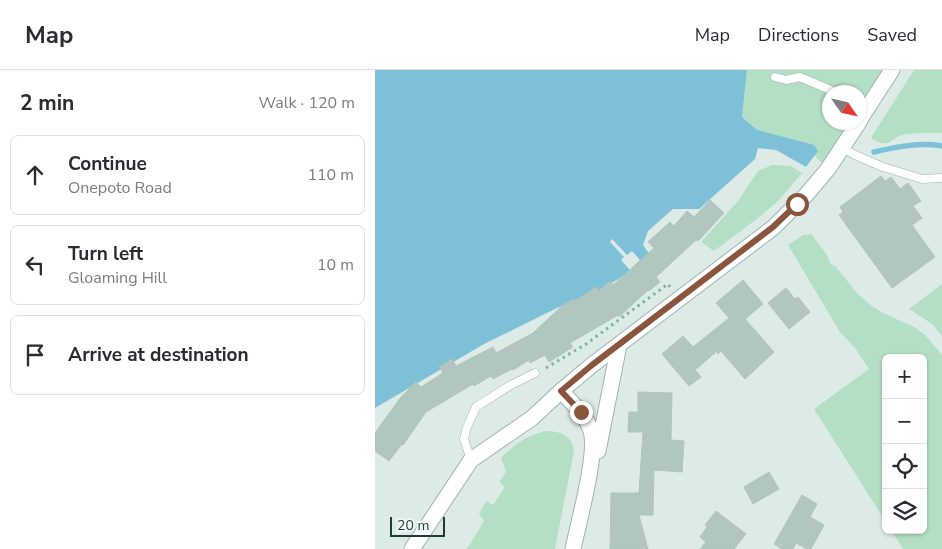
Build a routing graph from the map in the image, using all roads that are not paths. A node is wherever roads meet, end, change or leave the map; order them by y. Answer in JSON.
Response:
{"nodes":[{"id":1,"x":892,"y":70,"type":"edge"},
{"id":2,"x":775,"y":77,"type":"dead end"},
{"id":3,"x":822,"y":86,"type":"edge"},
{"id":4,"x":867,"y":107,"type":"edge"},
{"id":5,"x":853,"y":130,"type":"edge"},
{"id":6,"x":843,"y":148,"type":"junction"},
{"id":7,"x":942,"y":178,"type":"edge"},
{"id":8,"x":619,"y":345,"type":"junction"},
{"id":9,"x":535,"y":373,"type":"road end"},
{"id":10,"x":561,"y":391,"type":"junction"},
{"id":11,"x":471,"y":460,"type":"junction"},
{"id":12,"x":589,"y":470,"type":"junction"},
{"id":13,"x":412,"y":549,"type":"edge"},
{"id":14,"x":573,"y":549,"type":"edge"}],
"edges":[{"from":1,"to":4,"type":"street"},
{"from":2,"to":3,"type":"lane"},
{"from":5,"to":6,"type":"street"},
{"from":6,"to":7,"type":"lane"},
{"from":6,"to":8,"type":"street"},
{"from":8,"to":10,"type":"street"},
{"from":8,"to":12,"type":"street"},
{"from":9,"to":11,"type":"lane"},
{"from":10,"to":11,"type":"street"},
{"from":10,"to":12,"type":"street"},
{"from":11,"to":13,"type":"street"},
{"from":12,"to":14,"type":"street"}]}
